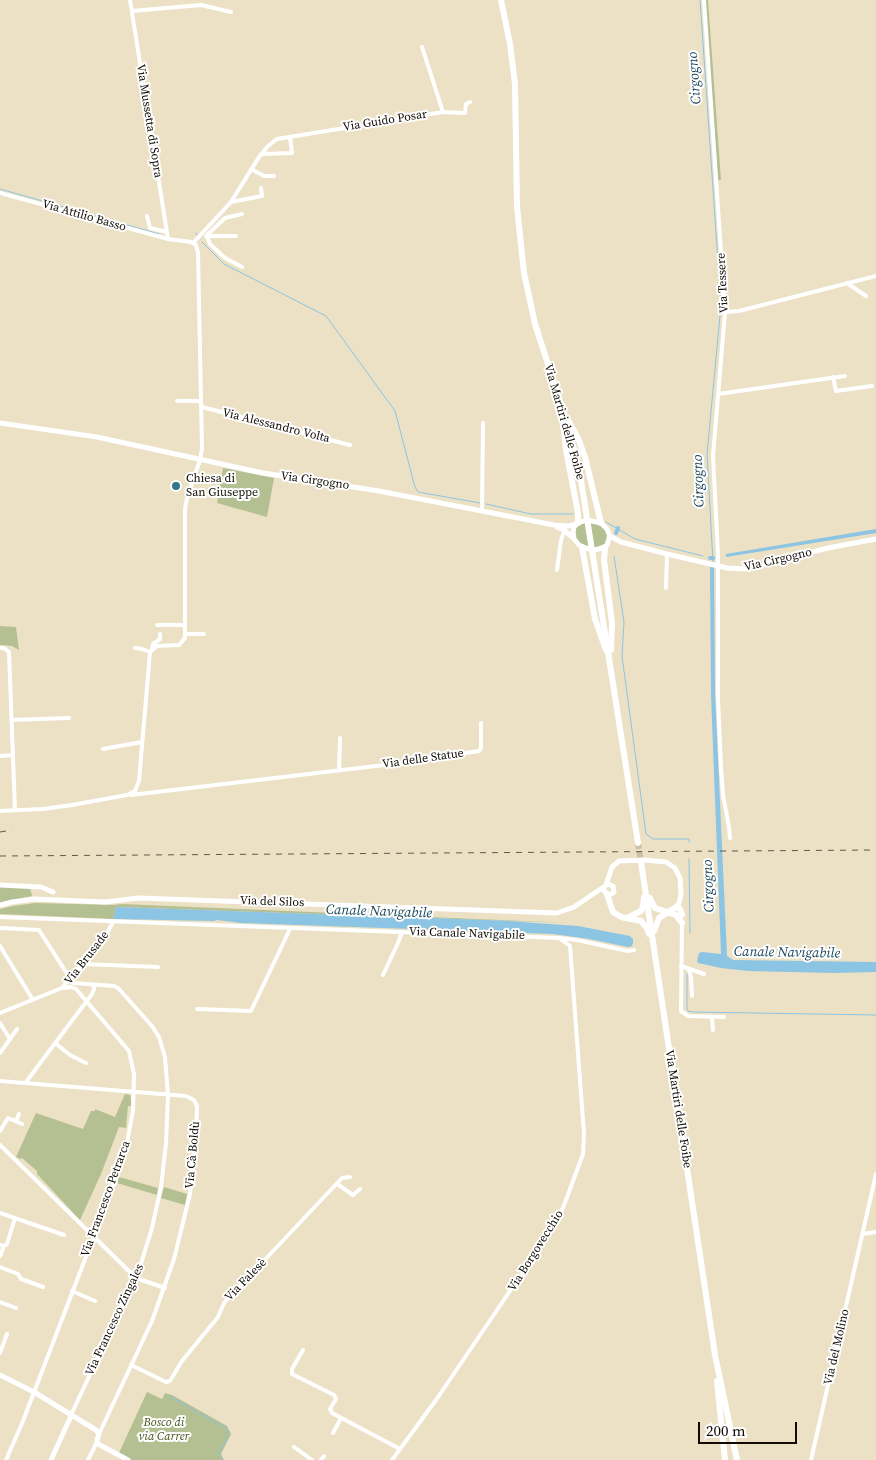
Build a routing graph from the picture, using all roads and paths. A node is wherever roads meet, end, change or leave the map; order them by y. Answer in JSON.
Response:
{"nodes":[{"id":1,"x":130,"y":0,"type":"edge"},
{"id":2,"x":501,"y":0,"type":"edge"},
{"id":3,"x":704,"y":0,"type":"edge"},
{"id":4,"x":132,"y":11,"type":"junction"},
{"id":5,"x":231,"y":12,"type":"dead end"},
{"id":6,"x":422,"y":47,"type":"dead end"},
{"id":7,"x":470,"y":102,"type":"dead end"},
{"id":8,"x":443,"y":112,"type":"junction"},
{"id":9,"x":290,"y":137,"type":"junction"},
{"id":10,"x":262,"y":154,"type":"junction"},
{"id":11,"x":251,"y":169,"type":"junction"},
{"id":12,"x":274,"y":176,"type":"dead end"},
{"id":13,"x":261,"y":188,"type":"dead end"},
{"id":14,"x":0,"y":193,"type":"edge"},
{"id":15,"x":231,"y":202,"type":"junction"},
{"id":16,"x":242,"y":214,"type":"dead end"},
{"id":17,"x":147,"y":216,"type":"dead end"},
{"id":18,"x":166,"y":232,"type":"junction"},
{"id":19,"x":204,"y":235,"type":"junction"},
{"id":20,"x":236,"y":236,"type":"dead end"},
{"id":21,"x":168,"y":239,"type":"junction"},
{"id":22,"x":193,"y":243,"type":"junction"},
{"id":23,"x":242,"y":267,"type":"dead end"},
{"id":24,"x":876,"y":276,"type":"edge"},
{"id":25,"x":847,"y":283,"type":"junction"},
{"id":26,"x":866,"y":296,"type":"dead end"},
{"id":27,"x":725,"y":312,"type":"junction"},
{"id":28,"x":845,"y":376,"type":"dead end"},
{"id":29,"x":833,"y":377,"type":"junction"},
{"id":30,"x":872,"y":386,"type":"dead end"},
{"id":31,"x":718,"y":394,"type":"junction"},
{"id":32,"x":177,"y":401,"type":"dead end"},
{"id":33,"x":202,"y":401,"type":"junction"},
{"id":34,"x":202,"y":407,"type":"junction"},
{"id":35,"x":562,"y":410,"type":"junction"},
{"id":36,"x":483,"y":422,"type":"dead end"},
{"id":37,"x":0,"y":423,"type":"edge"},
{"id":38,"x":350,"y":445,"type":"dead end"},
{"id":39,"x":200,"y":460,"type":"junction"},
{"id":40,"x":193,"y":479,"type":"junction"},
{"id":41,"x":212,"y":482,"type":"dead end"},
{"id":42,"x":482,"y":510,"type":"junction"},
{"id":43,"x":578,"y":523,"type":"junction"},
{"id":44,"x":601,"y":523,"type":"junction"},
{"id":45,"x":567,"y":528,"type":"junction"},
{"id":46,"x":610,"y":536,"type":"junction"},
{"id":47,"x":574,"y":539,"type":"junction"},
{"id":48,"x":876,"y":539,"type":"edge"},
{"id":49,"x":621,"y":542,"type":"junction"},
{"id":50,"x":606,"y":546,"type":"junction"},
{"id":51,"x":582,"y":547,"type":"junction"},
{"id":52,"x":667,"y":554,"type":"junction"},
{"id":53,"x":718,"y":566,"type":"junction"},
{"id":54,"x":558,"y":570,"type":"dead end"},
{"id":55,"x":666,"y":588,"type":"dead end"},
{"id":56,"x":157,"y":625,"type":"dead end"},
{"id":57,"x":186,"y":625,"type":"junction"},
{"id":58,"x":160,"y":634,"type":"dead end"},
{"id":59,"x":186,"y":634,"type":"junction"},
{"id":60,"x":204,"y":634,"type":"dead end"},
{"id":61,"x":0,"y":648,"type":"edge"},
{"id":62,"x":135,"y":648,"type":"dead end"},
{"id":63,"x":151,"y":651,"type":"junction"},
{"id":64,"x":610,"y":659,"type":"junction"},
{"id":65,"x":69,"y":718,"type":"dead end"},
{"id":66,"x":11,"y":720,"type":"junction"},
{"id":67,"x":481,"y":723,"type":"dead end"},
{"id":68,"x":340,"y":738,"type":"dead end"},
{"id":69,"x":142,"y":742,"type":"junction"},
{"id":70,"x":103,"y":749,"type":"dead end"},
{"id":71,"x":13,"y":755,"type":"junction"},
{"id":72,"x":0,"y":756,"type":"edge"},
{"id":73,"x":339,"y":770,"type":"junction"},
{"id":74,"x":127,"y":795,"type":"junction"},
{"id":75,"x":0,"y":810,"type":"edge"},
{"id":76,"x":15,"y":810,"type":"junction"},
{"id":77,"x":730,"y":838,"type":"dead end"},
{"id":78,"x":638,"y":843,"type":"tunnel mouth"},
{"id":79,"x":641,"y":862,"type":"tunnel mouth"},
{"id":80,"x":609,"y":874,"type":"junction"},
{"id":81,"x":0,"y":885,"type":"edge"},
{"id":82,"x":645,"y":886,"type":"junction"},
{"id":83,"x":34,"y":887,"type":"junction"},
{"id":84,"x":607,"y":891,"type":"junction"},
{"id":85,"x":53,"y":892,"type":"dead end"},
{"id":86,"x":681,"y":895,"type":"junction"},
{"id":87,"x":34,"y":899,"type":"junction"},
{"id":88,"x":0,"y":905,"type":"edge"},
{"id":89,"x":676,"y":907,"type":"junction"},
{"id":90,"x":668,"y":912,"type":"junction"},
{"id":91,"x":682,"y":915,"type":"junction"},
{"id":92,"x":0,"y":917,"type":"edge"},
{"id":93,"x":626,"y":918,"type":"junction"},
{"id":94,"x":112,"y":921,"type":"junction"},
{"id":95,"x":682,"y":923,"type":"junction"},
{"id":96,"x":262,"y":927,"type":"junction"},
{"id":97,"x":0,"y":928,"type":"edge"},
{"id":98,"x":299,"y":928,"type":"junction"},
{"id":99,"x":289,"y":931,"type":"junction"},
{"id":100,"x":402,"y":932,"type":"junction"},
{"id":101,"x":559,"y":938,"type":"junction"},
{"id":102,"x":576,"y":940,"type":"junction"},
{"id":103,"x":0,"y":946,"type":"edge"},
{"id":104,"x":570,"y":946,"type":"junction"},
{"id":105,"x":634,"y":950,"type":"dead end"},
{"id":106,"x":654,"y":950,"type":"junction"},
{"id":107,"x":82,"y":964,"type":"junction"},
{"id":108,"x":681,"y":966,"type":"junction"},
{"id":109,"x":158,"y":967,"type":"dead end"},
{"id":110,"x":689,"y":970,"type":"junction"},
{"id":111,"x":704,"y":974,"type":"dead end"},
{"id":112,"x":383,"y":975,"type":"dead end"},
{"id":113,"x":70,"y":979,"type":"junction"},
{"id":114,"x":82,"y":984,"type":"junction"},
{"id":115,"x":94,"y":985,"type":"junction"},
{"id":116,"x":62,"y":988,"type":"junction"},
{"id":117,"x":77,"y":990,"type":"junction"},
{"id":118,"x":692,"y":996,"type":"dead end"},
{"id":119,"x":33,"y":1000,"type":"junction"},
{"id":120,"x":86,"y":1001,"type":"junction"},
{"id":121,"x":197,"y":1009,"type":"dead end"},
{"id":122,"x":0,"y":1013,"type":"edge"},
{"id":123,"x":712,"y":1016,"type":"junction"},
{"id":124,"x":724,"y":1016,"type":"dead end"},
{"id":125,"x":0,"y":1023,"type":"edge"},
{"id":126,"x":18,"y":1029,"type":"dead end"},
{"id":127,"x":713,"y":1030,"type":"dead end"},
{"id":128,"x":10,"y":1040,"type":"junction"},
{"id":129,"x":55,"y":1043,"type":"junction"},
{"id":130,"x":0,"y":1053,"type":"edge"},
{"id":131,"x":86,"y":1063,"type":"dead end"},
{"id":132,"x":0,"y":1081,"type":"edge"},
{"id":133,"x":26,"y":1082,"type":"junction"},
{"id":134,"x":134,"y":1092,"type":"junction"},
{"id":135,"x":167,"y":1094,"type":"junction"},
{"id":136,"x":19,"y":1114,"type":"dead end"},
{"id":137,"x":16,"y":1121,"type":"junction"},
{"id":138,"x":22,"y":1124,"type":"dead end"},
{"id":139,"x":0,"y":1131,"type":"edge"},
{"id":140,"x":0,"y":1145,"type":"edge"},
{"id":141,"x":343,"y":1172,"type":"dead end"},
{"id":142,"x":876,"y":1174,"type":"edge"},
{"id":143,"x":350,"y":1177,"type":"dead end"},
{"id":144,"x":342,"y":1178,"type":"junction"},
{"id":145,"x":337,"y":1184,"type":"junction"},
{"id":146,"x":360,"y":1189,"type":"dead end"},
{"id":147,"x":0,"y":1213,"type":"edge"},
{"id":148,"x":16,"y":1218,"type":"junction"},
{"id":149,"x":876,"y":1232,"type":"edge"},
{"id":150,"x":863,"y":1234,"type":"junction"},
{"id":151,"x":64,"y":1235,"type":"dead end"},
{"id":152,"x":93,"y":1237,"type":"junction"},
{"id":153,"x":2,"y":1245,"type":"edge"},
{"id":154,"x":0,"y":1256,"type":"edge"},
{"id":155,"x":0,"y":1267,"type":"edge"},
{"id":156,"x":136,"y":1278,"type":"junction"},
{"id":157,"x":43,"y":1287,"type":"dead end"},
{"id":158,"x":165,"y":1288,"type":"junction"},
{"id":159,"x":72,"y":1291,"type":"junction"},
{"id":160,"x":95,"y":1301,"type":"dead end"},
{"id":161,"x":0,"y":1302,"type":"edge"},
{"id":162,"x":16,"y":1308,"type":"dead end"},
{"id":163,"x":7,"y":1334,"type":"dead end"},
{"id":164,"x":302,"y":1350,"type":"dead end"},
{"id":165,"x":0,"y":1353,"type":"edge"},
{"id":166,"x":715,"y":1355,"type":"junction"},
{"id":167,"x":132,"y":1365,"type":"junction"},
{"id":168,"x":0,"y":1375,"type":"edge"},
{"id":169,"x":166,"y":1382,"type":"junction"},
{"id":170,"x":164,"y":1388,"type":"dead end"},
{"id":171,"x":34,"y":1392,"type":"junction"},
{"id":172,"x":71,"y":1416,"type":"junction"},
{"id":173,"x":342,"y":1418,"type":"junction"},
{"id":174,"x":333,"y":1433,"type":"dead end"},
{"id":175,"x":99,"y":1434,"type":"junction"},
{"id":176,"x":98,"y":1442,"type":"junction"},
{"id":177,"x":294,"y":1447,"type":"dead end"},
{"id":178,"x":400,"y":1449,"type":"junction"},
{"id":179,"x":6,"y":1460,"type":"edge"},
{"id":180,"x":51,"y":1460,"type":"edge"},
{"id":181,"x":88,"y":1460,"type":"edge"},
{"id":182,"x":128,"y":1460,"type":"edge"},
{"id":183,"x":312,"y":1460,"type":"edge"},
{"id":184,"x":392,"y":1460,"type":"edge"},
{"id":185,"x":725,"y":1460,"type":"edge"},
{"id":186,"x":737,"y":1460,"type":"edge"},
{"id":187,"x":811,"y":1460,"type":"edge"}],
"edges":[{"from":1,"to":4,"type":"street","name":"Via Mussetta di Sopra"},
{"from":2,"to":35,"type":"highway","name":"Via Martiri delle Foibe"},
{"from":3,"to":27,"type":"street","name":"Via Tessere"},
{"from":4,"to":5,"type":"street"},
{"from":4,"to":18,"type":"street","name":"Via Mussetta di Sopra"},
{"from":6,"to":8,"type":"street","name":"Via Guido Posar"},
{"from":7,"to":8,"type":"street"},
{"from":8,"to":9,"type":"street","name":"Via Guido Posar"},
{"from":9,"to":10,"type":"street","name":"Via Guido Posar"},
{"from":9,"to":10,"type":"street"},
{"from":10,"to":11,"type":"street","name":"Via Guido Posar"},
{"from":11,"to":12,"type":"street"},
{"from":11,"to":15,"type":"street","name":"Via Guido Posar"},
{"from":13,"to":15,"type":"street"},
{"from":14,"to":21,"type":"street","name":"Via Attilio Basso"},
{"from":15,"to":19,"type":"street","name":"Via Guido Posar"},
{"from":16,"to":19,"type":"street","name":"Via Guido Posar"},
{"from":17,"to":18,"type":"street"},
{"from":18,"to":21,"type":"street","name":"Via Mussetta di Sopra"},
{"from":19,"to":20,"type":"street"},
{"from":19,"to":22,"type":"street","name":"Via Guido Posar"},
{"from":19,"to":23,"type":"street"},
{"from":21,"to":22,"type":"street"},
{"from":22,"to":33,"type":"street"},
{"from":24,"to":25,"type":"street"},
{"from":25,"to":26,"type":"street"},
{"from":25,"to":27,"type":"street"},
{"from":27,"to":31,"type":"street","name":"Via Tessere"},
{"from":28,"to":29,"type":"street"},
{"from":29,"to":30,"type":"street"},
{"from":29,"to":31,"type":"street"},
{"from":31,"to":53,"type":"street","name":"Via Tessere"},
{"from":32,"to":33,"type":"street"},
{"from":33,"to":34,"type":"street"},
{"from":34,"to":38,"type":"street","name":"Via Alessandro Volta"},
{"from":34,"to":39,"type":"street"},
{"from":35,"to":43,"type":"highway"},
{"from":35,"to":44,"type":"highway"},
{"from":35,"to":64,"type":"highway","name":"Via Martiri delle Foibe"},
{"from":36,"to":42,"type":"street"},
{"from":37,"to":39,"type":"street","name":"Via Cirgogno"},
{"from":39,"to":40,"type":"street"},
{"from":39,"to":42,"type":"street","name":"Via Cirgogno"},
{"from":40,"to":41,"type":"street"},
{"from":40,"to":57,"type":"street"},
{"from":42,"to":45,"type":"street","name":"Via Cirgogno"},
{"from":43,"to":44,"type":"street"},
{"from":43,"to":45,"type":"street","name":"Via Cirgogno"},
{"from":43,"to":47,"type":"street"},
{"from":44,"to":46,"type":"street"},
{"from":45,"to":47,"type":"street"},
{"from":45,"to":54,"type":"street"},
{"from":46,"to":49,"type":"street","name":"Via Cirgogno"},
{"from":46,"to":50,"type":"street"},
{"from":47,"to":51,"type":"street"},
{"from":48,"to":53,"type":"street","name":"Via Cirgogno"},
{"from":49,"to":50,"type":"street","name":"Via Cirgogno"},
{"from":49,"to":52,"type":"street","name":"Via Cirgogno"},
{"from":50,"to":51,"type":"street"},
{"from":50,"to":64,"type":"highway"},
{"from":51,"to":64,"type":"highway"},
{"from":52,"to":53,"type":"street","name":"Via Cirgogno"},
{"from":52,"to":55,"type":"street"},
{"from":53,"to":77,"type":"street","name":"Via Tessere"},
{"from":56,"to":57,"type":"street"},
{"from":57,"to":59,"type":"street"},
{"from":58,"to":63,"type":"street"},
{"from":59,"to":60,"type":"street"},
{"from":59,"to":63,"type":"street"},
{"from":61,"to":66,"type":"street"},
{"from":62,"to":63,"type":"street"},
{"from":63,"to":69,"type":"street"},
{"from":64,"to":78,"type":"highway","name":"Via Martiri delle Foibe"},
{"from":65,"to":66,"type":"street"},
{"from":66,"to":71,"type":"street"},
{"from":67,"to":73,"type":"street","name":"Via delle Statue"},
{"from":68,"to":73,"type":"street"},
{"from":69,"to":70,"type":"street"},
{"from":69,"to":74,"type":"street"},
{"from":71,"to":72,"type":"street"},
{"from":71,"to":76,"type":"street"},
{"from":73,"to":74,"type":"street","name":"Via delle Statue"},
{"from":74,"to":76,"type":"street"},
{"from":75,"to":76,"type":"street"},
{"from":79,"to":82,"type":"highway","name":"Via Martiri delle Foibe"},
{"from":80,"to":84,"type":"street"},
{"from":80,"to":84,"type":"street"},
{"from":80,"to":86,"type":"street"},
{"from":81,"to":83,"type":"street"},
{"from":82,"to":90,"type":"highway"},
{"from":82,"to":93,"type":"highway"},
{"from":82,"to":106,"type":"highway","name":"Via Martiri delle Foibe"},
{"from":83,"to":85,"type":"street"},
{"from":83,"to":87,"type":"street"},
{"from":84,"to":87,"type":"street","name":"Via del Silos"},
{"from":84,"to":93,"type":"highway"},
{"from":86,"to":89,"type":"street"},
{"from":86,"to":91,"type":"street"},
{"from":87,"to":88,"type":"street","name":"Via del Silos"},
{"from":89,"to":90,"type":"highway"},
{"from":89,"to":91,"type":"highway"},
{"from":89,"to":95,"type":"street"},
{"from":90,"to":95,"type":"highway"},
{"from":90,"to":106,"type":"highway"},
{"from":91,"to":95,"type":"street"},
{"from":92,"to":94,"type":"street","name":"Via Canale Navigabile"},
{"from":93,"to":106,"type":"highway"},
{"from":94,"to":96,"type":"street","name":"Via Canale Navigabile"},
{"from":94,"to":107,"type":"street","name":"Via Brusade"},
{"from":95,"to":108,"type":"street"},
{"from":96,"to":98,"type":"street","name":"Via Canale Navigabile"},
{"from":96,"to":99,"type":"street","name":"Via Canale Navigabile"},
{"from":97,"to":113,"type":"street"},
{"from":98,"to":99,"type":"street","name":"Via Canale Navigabile"},
{"from":98,"to":100,"type":"street","name":"Via Canale Navigabile"},
{"from":99,"to":121,"type":"street"},
{"from":100,"to":101,"type":"street","name":"Via Canale Navigabile"},
{"from":100,"to":112,"type":"street"},
{"from":101,"to":102,"type":"street","name":"Via Canale Navigabile"},
{"from":101,"to":104,"type":"street"},
{"from":102,"to":104,"type":"street"},
{"from":102,"to":105,"type":"street","name":"Via Canale Navigabile"},
{"from":103,"to":119,"type":"street"},
{"from":104,"to":178,"type":"street","name":"Via Borgovecchio"},
{"from":106,"to":166,"type":"highway","name":"Via Martiri delle Foibe"},
{"from":107,"to":109,"type":"street"},
{"from":107,"to":113,"type":"street","name":"Via Brusade"},
{"from":108,"to":110,"type":"street"},
{"from":108,"to":123,"type":"street"},
{"from":110,"to":111,"type":"street"},
{"from":110,"to":118,"type":"street"},
{"from":113,"to":114,"type":"street","name":"Via Francesco Zingales"},
{"from":113,"to":116,"type":"street","name":"Via Brusade"},
{"from":114,"to":115,"type":"street","name":"Via Francesco Zingales"},
{"from":114,"to":117,"type":"street"},
{"from":115,"to":120,"type":"street"},
{"from":115,"to":135,"type":"street","name":"Via Francesco Zingales"},
{"from":116,"to":117,"type":"street"},
{"from":116,"to":119,"type":"street","name":"Via Brusade"},
{"from":117,"to":120,"type":"street","name":"Via Francesco Petrarca"},
{"from":119,"to":122,"type":"street","name":"Via Brusade"},
{"from":120,"to":129,"type":"street"},
{"from":120,"to":134,"type":"street","name":"Via Francesco Petrarca"},
{"from":123,"to":124,"type":"street"},
{"from":123,"to":127,"type":"street"},
{"from":125,"to":128,"type":"street"},
{"from":126,"to":128,"type":"street"},
{"from":128,"to":130,"type":"street"},
{"from":129,"to":131,"type":"street"},
{"from":129,"to":133,"type":"street"},
{"from":132,"to":133,"type":"street","name":"Via Cà Boldù"},
{"from":133,"to":134,"type":"street","name":"Via Cà Boldù"},
{"from":134,"to":135,"type":"street","name":"Via Cà Boldù"},
{"from":134,"to":152,"type":"street","name":"Via Francesco Petrarca"},
{"from":135,"to":156,"type":"street","name":"Via Francesco Zingales"},
{"from":135,"to":158,"type":"street","name":"Via Cà Boldù"},
{"from":136,"to":137,"type":"street"},
{"from":137,"to":138,"type":"street"},
{"from":137,"to":139,"type":"street"},
{"from":140,"to":152,"type":"street"},
{"from":141,"to":144,"type":"street"},
{"from":142,"to":150,"type":"street","name":"Via del Molino"},
{"from":143,"to":144,"type":"street"},
{"from":144,"to":145,"type":"street","name":"Via Falesè"},
{"from":145,"to":146,"type":"street"},
{"from":145,"to":169,"type":"street","name":"Via Falesè"},
{"from":147,"to":148,"type":"street"},
{"from":148,"to":151,"type":"street"},
{"from":148,"to":153,"type":"street"},
{"from":149,"to":150,"type":"street"},
{"from":150,"to":187,"type":"street","name":"Via del Molino"},
{"from":152,"to":156,"type":"street"},
{"from":152,"to":159,"type":"street","name":"Via Francesco Petrarca"},
{"from":153,"to":154,"type":"street"},
{"from":155,"to":157,"type":"street"},
{"from":156,"to":158,"type":"street"},
{"from":156,"to":172,"type":"street","name":"Via Francesco Zingales"},
{"from":158,"to":167,"type":"street","name":"Via Cà Boldù"},
{"from":159,"to":160,"type":"street"},
{"from":159,"to":171,"type":"street","name":"Via Francesco Petrarca"},
{"from":161,"to":162,"type":"street"},
{"from":163,"to":165,"type":"street"},
{"from":164,"to":173,"type":"street"},
{"from":166,"to":185,"type":"highway","name":"Via Martiri delle Foibe"},
{"from":166,"to":186,"type":"highway","name":"Via Martiri delle Foibe"},
{"from":167,"to":169,"type":"street"},
{"from":167,"to":175,"type":"street"},
{"from":168,"to":171,"type":"street"},
{"from":169,"to":170,"type":"street","name":"Via Falesè"},
{"from":171,"to":172,"type":"street"},
{"from":171,"to":179,"type":"street","name":"Via Francesco Petrarca"},
{"from":172,"to":175,"type":"street"},
{"from":172,"to":180,"type":"street","name":"Via Francesco Zingales"},
{"from":173,"to":174,"type":"street"},
{"from":173,"to":178,"type":"street"},
{"from":175,"to":176,"type":"street"},
{"from":176,"to":181,"type":"street"},
{"from":176,"to":182,"type":"street"},
{"from":177,"to":183,"type":"street"},
{"from":178,"to":184,"type":"street","name":"Via Borgovecchio"}]}
